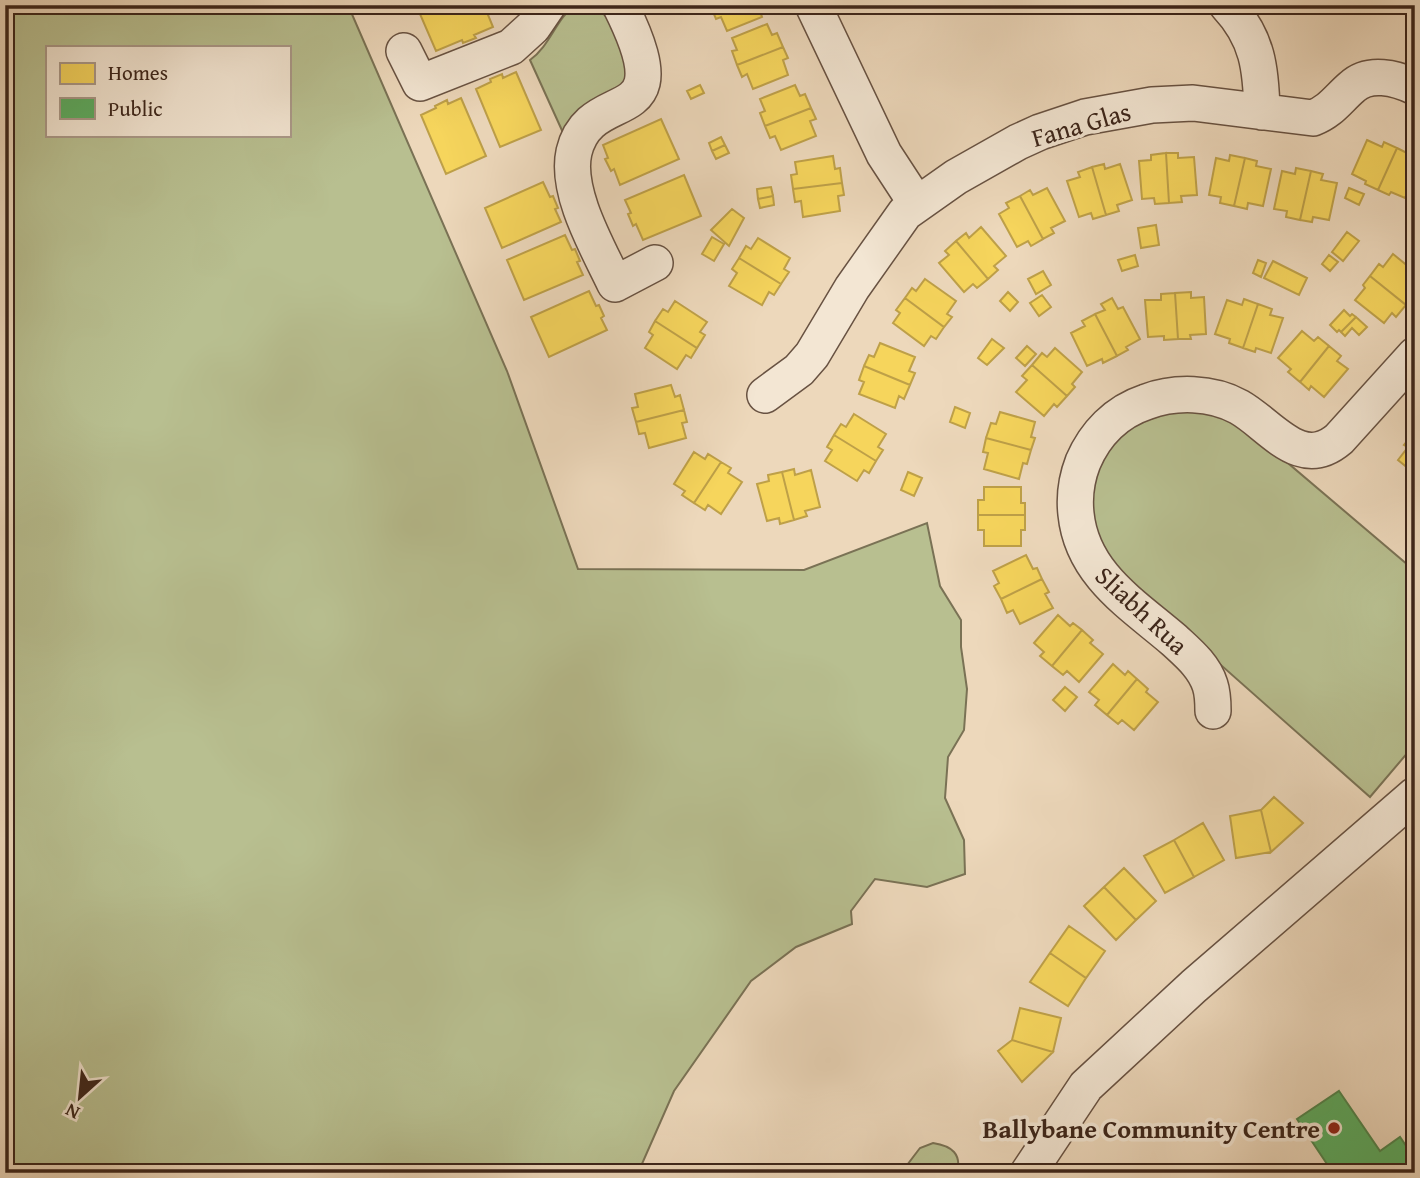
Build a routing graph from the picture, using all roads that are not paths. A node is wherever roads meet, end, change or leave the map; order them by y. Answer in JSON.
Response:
{"nodes":[{"id":1,"x":548,"y":5,"type":"edge"},
{"id":2,"x":620,"y":5,"type":"edge"},
{"id":3,"x":1227,"y":5,"type":"edge"},
{"id":4,"x":822,"y":8,"type":"edge"},
{"id":5,"x":404,"y":51,"type":"dead end"},
{"id":6,"x":1415,"y":87,"type":"edge"},
{"id":7,"x":1262,"y":112,"type":"junction"},
{"id":8,"x":916,"y":203,"type":"junction"},
{"id":9,"x":655,"y":262,"type":"dead end"},
{"id":10,"x":1415,"y":355,"type":"edge"},
{"id":11,"x":765,"y":395,"type":"dead end"},
{"id":12,"x":1213,"y":711,"type":"dead end"},
{"id":13,"x":1415,"y":795,"type":"edge"},
{"id":14,"x":1028,"y":1173,"type":"edge"}],
"edges":[{"from":1,"to":5,"type":"street"},
{"from":2,"to":9,"type":"street"},
{"from":3,"to":7,"type":"street"},
{"from":4,"to":8,"type":"street"},
{"from":6,"to":7,"type":"street","name":"Fana Glas"},
{"from":7,"to":8,"type":"street","name":"Fana Glas"},
{"from":8,"to":11,"type":"street","name":"Fana Glas"},
{"from":10,"to":12,"type":"street","name":"Sliabh Rua"},
{"from":13,"to":14,"type":"street"}]}
